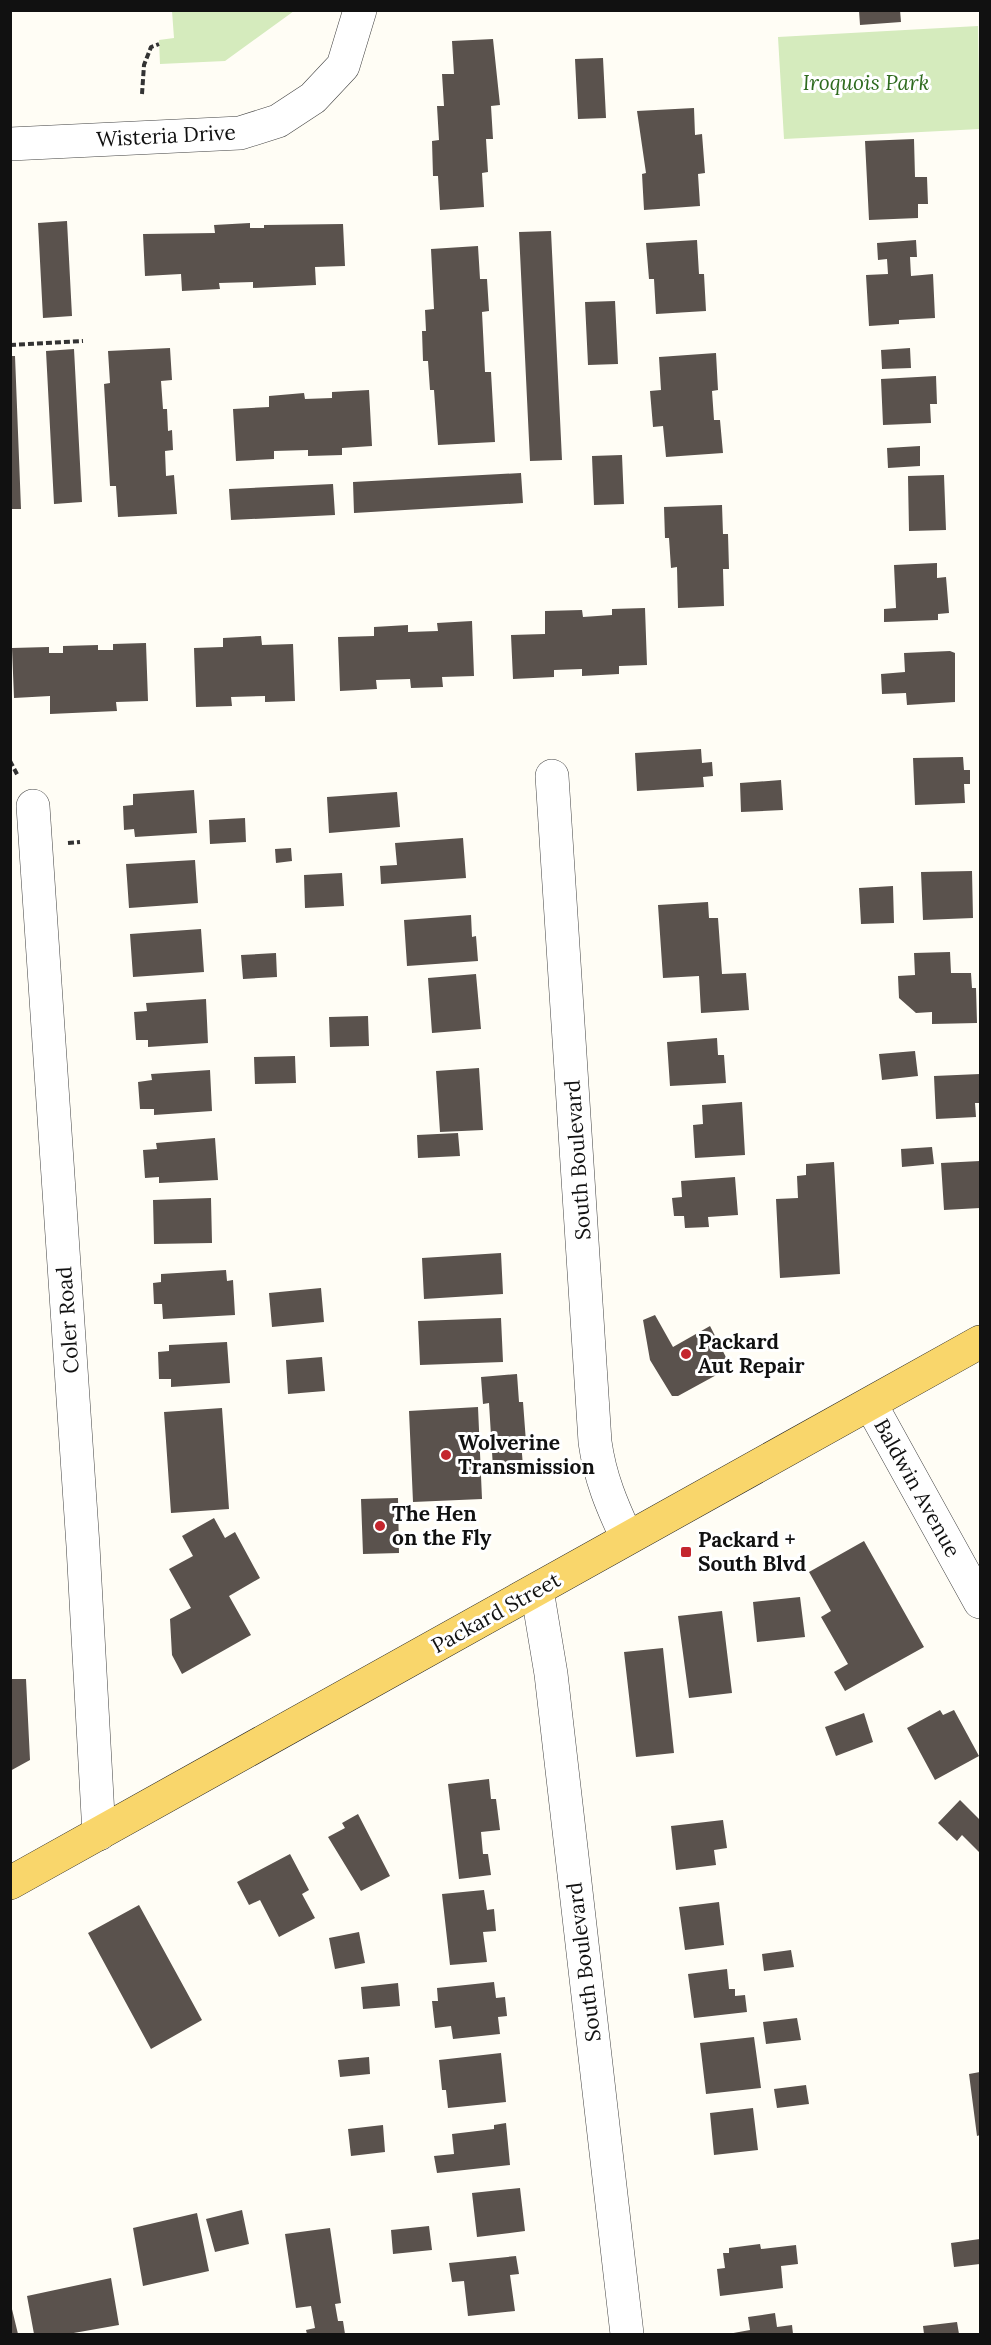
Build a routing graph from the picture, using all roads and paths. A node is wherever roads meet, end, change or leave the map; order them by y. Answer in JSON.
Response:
{"nodes":[{"id":1,"x":360,"y":10,"type":"edge"},
{"id":2,"x":159,"y":44,"type":"dead end"},
{"id":3,"x":142,"y":94,"type":"dead end"},
{"id":4,"x":14,"y":144,"type":"edge"},
{"id":5,"x":83,"y":341,"type":"dead end"},
{"id":6,"x":10,"y":345,"type":"edge"},
{"id":7,"x":552,"y":776,"type":"dead end"},
{"id":8,"x":33,"y":806,"type":"dead end"},
{"id":9,"x":981,"y":1342,"type":"edge"},
{"id":10,"x":871,"y":1405,"type":"junction"},
{"id":11,"x":627,"y":1538,"type":"junction"},
{"id":12,"x":537,"y":1590,"type":"junction"},
{"id":13,"x":981,"y":1602,"type":"edge"},
{"id":14,"x":99,"y":1834,"type":"junction"},
{"id":15,"x":10,"y":1883,"type":"edge"},
{"id":16,"x":627,"y":2334,"type":"edge"}],
"edges":[{"from":1,"to":4,"type":"street","name":"Wisteria Drive"},
{"from":2,"to":3,"type":"path"},
{"from":5,"to":6,"type":"path"},
{"from":7,"to":11,"type":"street","name":"South Boulevard"},
{"from":8,"to":14,"type":"street","name":"Coler Road"},
{"from":9,"to":10,"type":"main road","name":"Packard Street"},
{"from":10,"to":11,"type":"main road","name":"Packard Street"},
{"from":10,"to":13,"type":"street","name":"Baldwin Avenue"},
{"from":11,"to":12,"type":"main road","name":"Packard Street"},
{"from":12,"to":14,"type":"main road","name":"Packard Street"},
{"from":12,"to":16,"type":"street","name":"South Boulevard"},
{"from":14,"to":15,"type":"main road","name":"Packard Street"}]}
